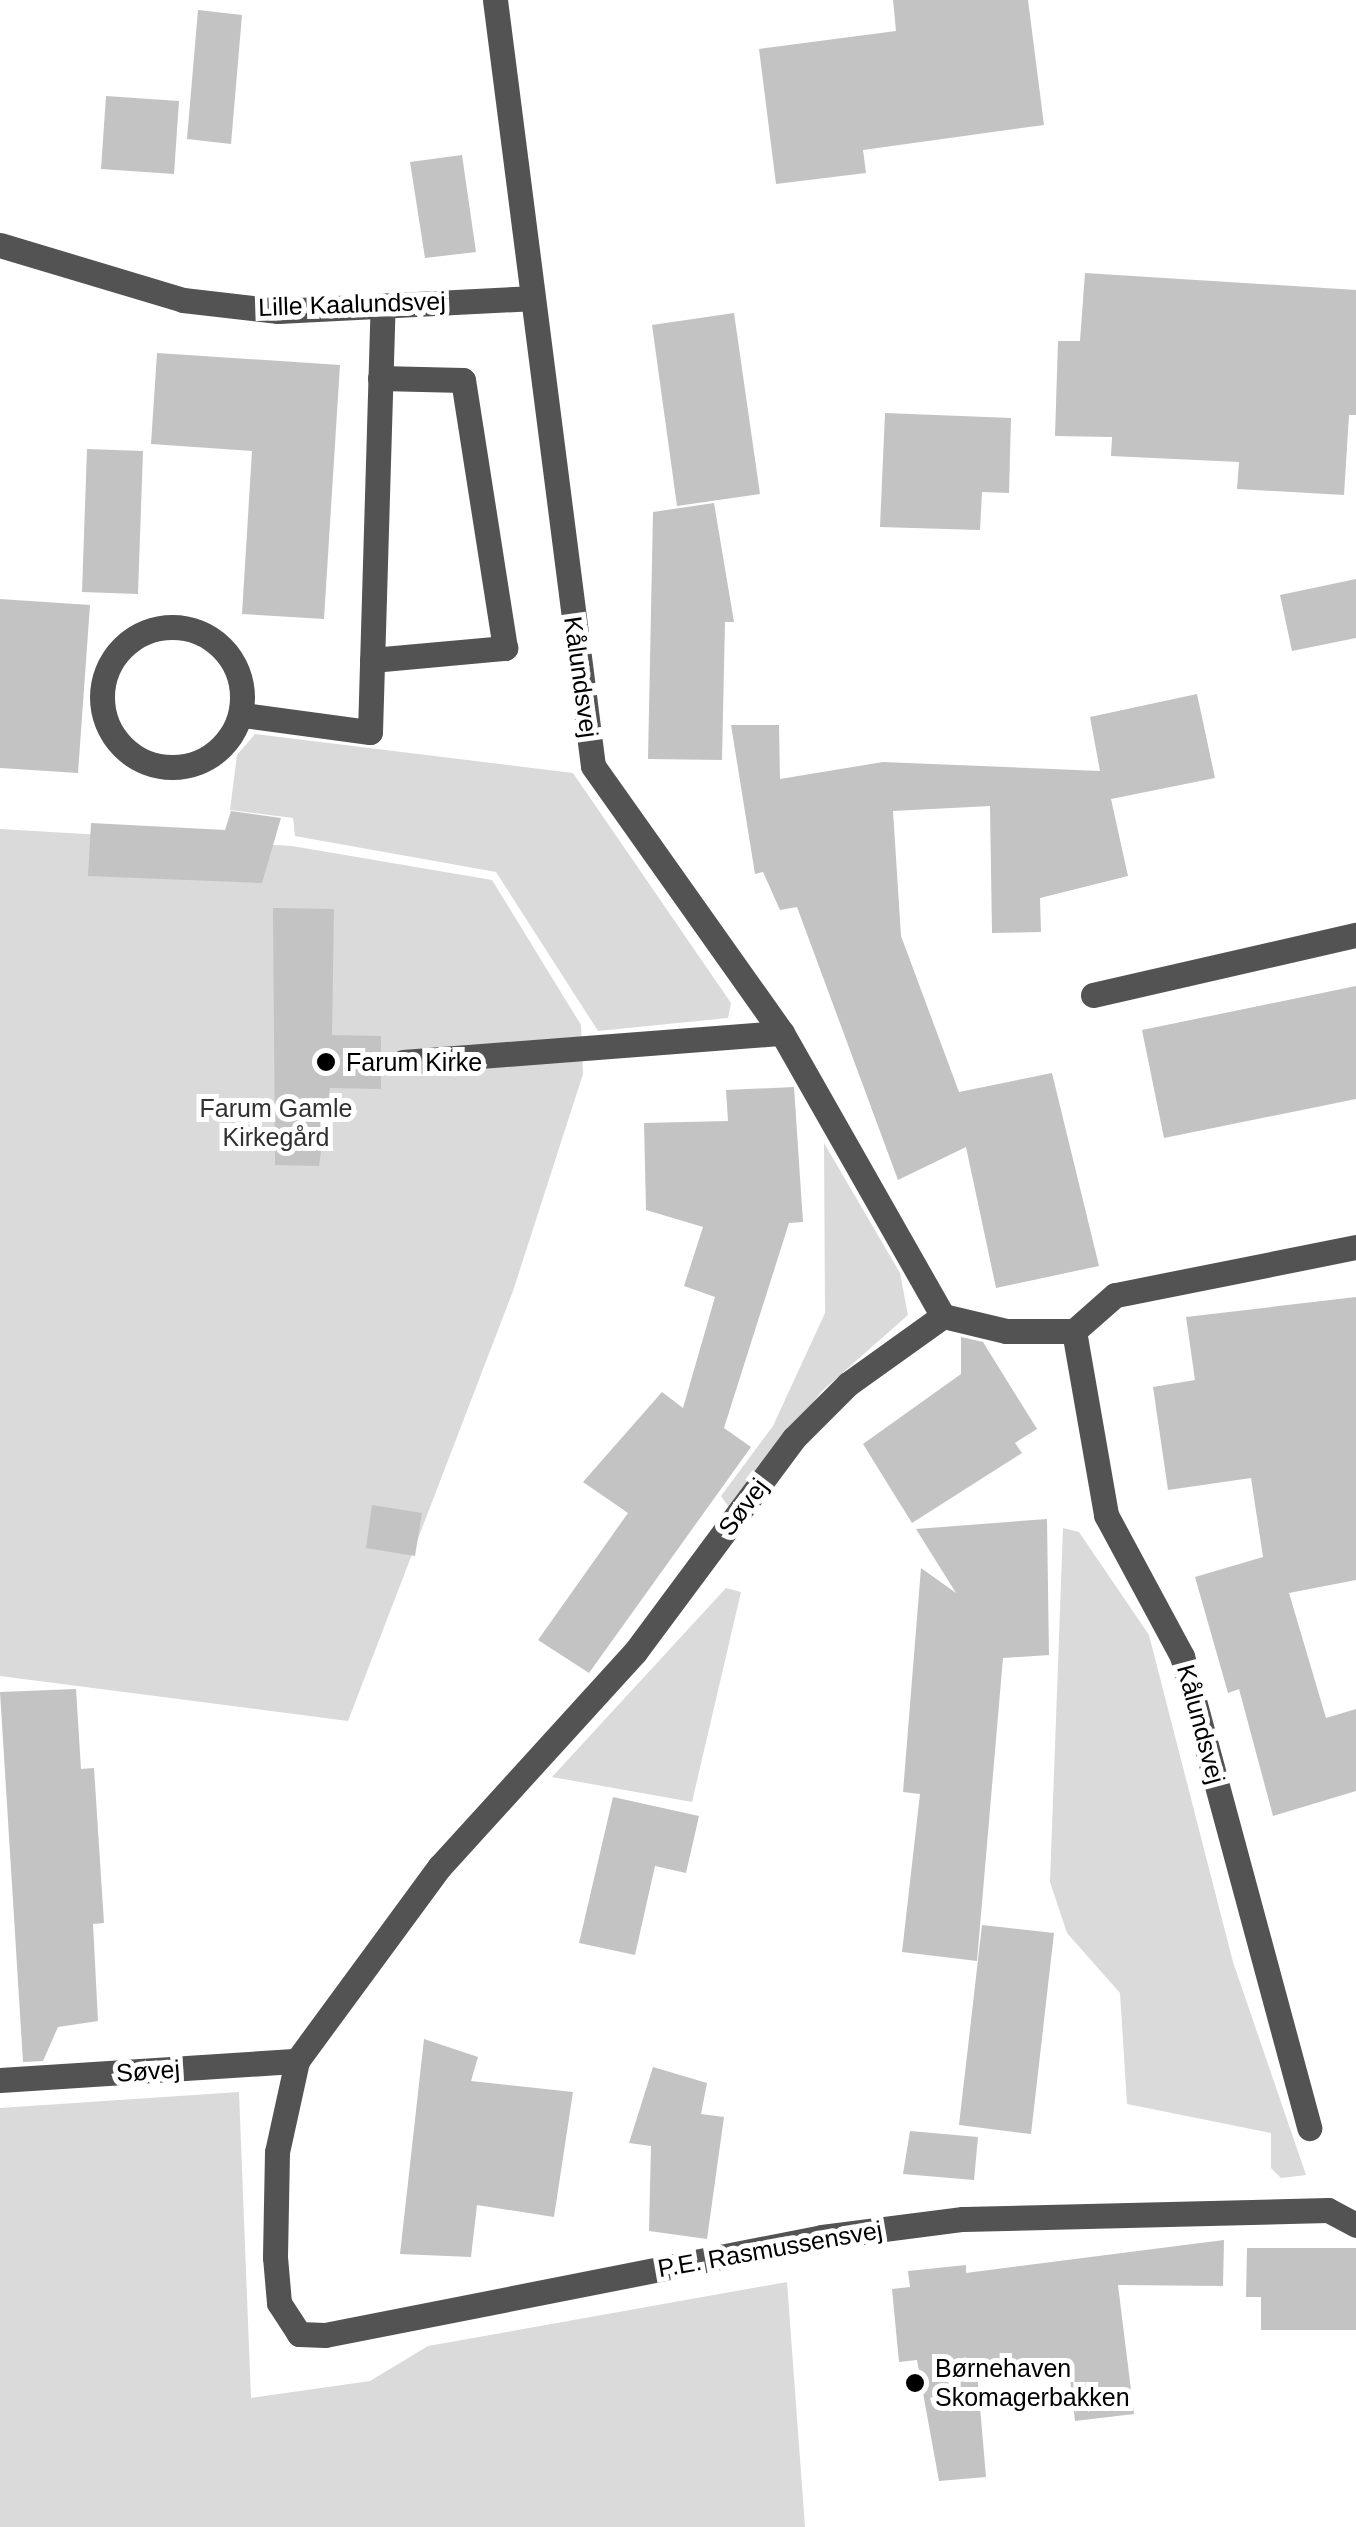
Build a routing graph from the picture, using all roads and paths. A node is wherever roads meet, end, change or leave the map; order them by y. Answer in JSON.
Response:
{"nodes":[{"id":1,"x":495,"y":0,"type":"edge"},
{"id":2,"x":0,"y":246,"type":"edge"},
{"id":3,"x":532,"y":298,"type":"junction"},
{"id":4,"x":382,"y":305,"type":"junction"},
{"id":5,"x":380,"y":378,"type":"junction"},
{"id":6,"x":372,"y":660,"type":"junction"},
{"id":7,"x":244,"y":714,"type":"junction"},
{"id":8,"x":1356,"y":936,"type":"edge"},
{"id":9,"x":1093,"y":995,"type":"dead end"},
{"id":10,"x":782,"y":1032,"type":"junction"},
{"id":11,"x":403,"y":1062,"type":"dead end"},
{"id":12,"x":1356,"y":1247,"type":"edge"},
{"id":13,"x":942,"y":1316,"type":"junction"},
{"id":14,"x":1074,"y":1331,"type":"junction"},
{"id":15,"x":296,"y":2061,"type":"junction"},
{"id":16,"x":0,"y":2080,"type":"edge"},
{"id":17,"x":1309,"y":2128,"type":"dead end"},
{"id":18,"x":1356,"y":2225,"type":"edge"},
{"id":19,"x":275,"y":2257,"type":"joint"}],
"edges":[{"from":1,"to":3,"type":"street","name":"Kålundsvej"},
{"from":2,"to":4,"type":"street","name":"Lille Kaalundsvej"},
{"from":3,"to":4,"type":"street","name":"Lille Kaalundsvej"},
{"from":3,"to":10,"type":"street","name":"Kålundsvej"},
{"from":4,"to":5,"type":"street"},
{"from":5,"to":6,"type":"street"},
{"from":5,"to":6,"type":"street"},
{"from":6,"to":7,"type":"street"},
{"from":7,"to":7,"type":"street"},
{"from":8,"to":9,"type":"street"},
{"from":10,"to":11,"type":"street"},
{"from":10,"to":13,"type":"street","name":"Kålundsvej"},
{"from":12,"to":14,"type":"street"},
{"from":13,"to":14,"type":"street"},
{"from":13,"to":15,"type":"street","name":"Søvej"},
{"from":14,"to":17,"type":"street","name":"Kålundsvej"},
{"from":15,"to":16,"type":"street","name":"Søvej"},
{"from":15,"to":19,"type":"street","name":"Søvej"},
{"from":18,"to":19,"type":"street","name":"P.E. Rasmussensvej"}]}
